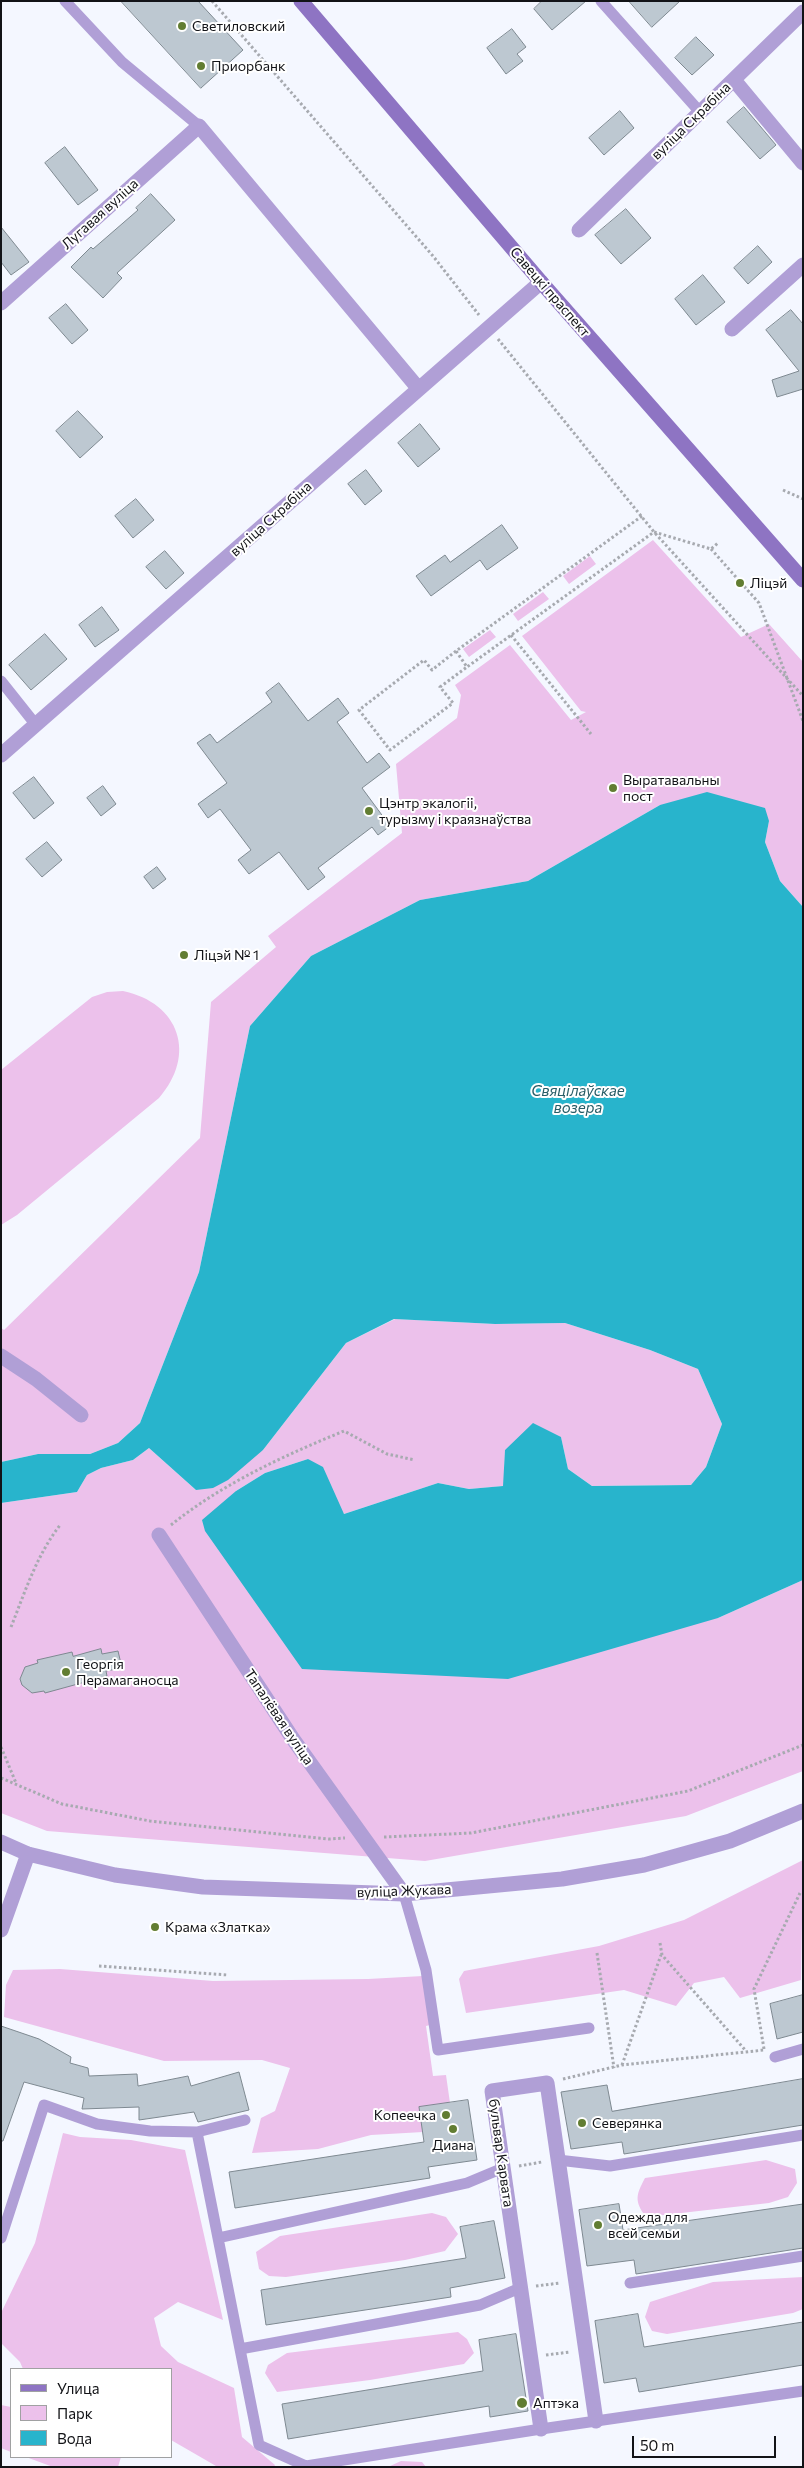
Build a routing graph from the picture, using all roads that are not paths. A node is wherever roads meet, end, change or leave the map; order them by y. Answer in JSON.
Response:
{"nodes":[{"id":1,"x":64,"y":1,"type":"edge"},
{"id":2,"x":301,"y":1,"type":"edge"},
{"id":3,"x":601,"y":1,"type":"edge"},
{"id":4,"x":803,"y":12,"type":"edge"},
{"id":5,"x":734,"y":80,"type":"junction"},
{"id":6,"x":700,"y":112,"type":"junction"},
{"id":7,"x":200,"y":126,"type":"junction"},
{"id":8,"x":803,"y":163,"type":"edge"},
{"id":9,"x":579,"y":230,"type":"dead end"},
{"id":10,"x":803,"y":265,"type":"edge"},
{"id":11,"x":540,"y":282,"type":"junction"},
{"id":12,"x":1,"y":303,"type":"edge"},
{"id":13,"x":732,"y":329,"type":"dead end"},
{"id":14,"x":418,"y":388,"type":"junction"},
{"id":15,"x":803,"y":580,"type":"edge"},
{"id":16,"x":1,"y":681,"type":"edge"},
{"id":17,"x":36,"y":725,"type":"junction"},
{"id":18,"x":1,"y":755,"type":"edge"},
{"id":19,"x":1,"y":1356,"type":"edge"},
{"id":20,"x":81,"y":1415,"type":"dead end"},
{"id":21,"x":159,"y":1535,"type":"road end"},
{"id":22,"x":803,"y":1811,"type":"edge"},
{"id":23,"x":1,"y":1842,"type":"edge"},
{"id":24,"x":28,"y":1854,"type":"junction"},
{"id":25,"x":404,"y":1894,"type":"junction"},
{"id":26,"x":1,"y":1930,"type":"edge"},
{"id":27,"x":589,"y":2028,"type":"dead end"},
{"id":28,"x":803,"y":2050,"type":"edge"},
{"id":29,"x":775,"y":2057,"type":"road end"},
{"id":30,"x":245,"y":2120,"type":"dead end"},
{"id":31,"x":197,"y":2132,"type":"junction"},
{"id":32,"x":803,"y":2135,"type":"edge"},
{"id":33,"x":558,"y":2160,"type":"junction"},
{"id":34,"x":503,"y":2168,"type":"junction"},
{"id":35,"x":1,"y":2238,"type":"edge"},
{"id":36,"x":218,"y":2238,"type":"junction"},
{"id":37,"x":803,"y":2256,"type":"edge"},
{"id":38,"x":630,"y":2283,"type":"dead end"},
{"id":39,"x":520,"y":2288,"type":"junction"},
{"id":40,"x":240,"y":2348,"type":"junction"},
{"id":41,"x":803,"y":2391,"type":"edge"},
{"id":42,"x":596,"y":2421,"type":"junction"},
{"id":43,"x":541,"y":2429,"type":"junction"},
{"id":44,"x":306,"y":2466,"type":"edge"}],
"edges":[{"from":1,"to":7,"type":"lane"},
{"from":2,"to":11,"type":"main road","name":"Савецкі праспект"},
{"from":3,"to":6,"type":"lane"},
{"from":4,"to":5,"type":"street","name":"вуліца Скрабіна"},
{"from":5,"to":6,"type":"street","name":"вуліца Скрабіна"},
{"from":5,"to":8,"type":"street"},
{"from":6,"to":9,"type":"street","name":"вуліца Скрабіна"},
{"from":7,"to":12,"type":"street","name":"Лугавая вуліца"},
{"from":7,"to":14,"type":"street"},
{"from":10,"to":13,"type":"street"},
{"from":11,"to":14,"type":"street","name":"вуліца Скрабіна"},
{"from":11,"to":15,"type":"main road","name":"Савецкі праспект"},
{"from":14,"to":17,"type":"street","name":"вуліца Скрабіна"},
{"from":16,"to":17,"type":"lane"},
{"from":17,"to":18,"type":"street","name":"вуліца Скрабіна"},
{"from":19,"to":20,"type":"street"},
{"from":21,"to":25,"type":"street","name":"Тапалёвая вуліца"},
{"from":22,"to":25,"type":"street","name":"вуліца Жукава"},
{"from":23,"to":24,"type":"street","name":"вуліца Жукава"},
{"from":24,"to":25,"type":"street","name":"вуліца Жукава"},
{"from":24,"to":26,"type":"street"},
{"from":25,"to":27,"type":"lane"},
{"from":28,"to":29,"type":"lane"},
{"from":30,"to":31,"type":"lane"},
{"from":31,"to":35,"type":"lane"},
{"from":31,"to":36,"type":"lane"},
{"from":32,"to":33,"type":"lane"},
{"from":33,"to":34,"type":"street","name":"бульвар Карвата"},
{"from":33,"to":42,"type":"street"},
{"from":34,"to":36,"type":"lane"},
{"from":34,"to":39,"type":"street","name":"бульвар Карвата"},
{"from":36,"to":40,"type":"lane"},
{"from":37,"to":38,"type":"lane"},
{"from":39,"to":40,"type":"lane"},
{"from":39,"to":43,"type":"street","name":"бульвар Карвата"},
{"from":40,"to":44,"type":"lane"},
{"from":41,"to":42,"type":"lane"},
{"from":42,"to":43,"type":"lane"},
{"from":43,"to":44,"type":"lane"}]}
